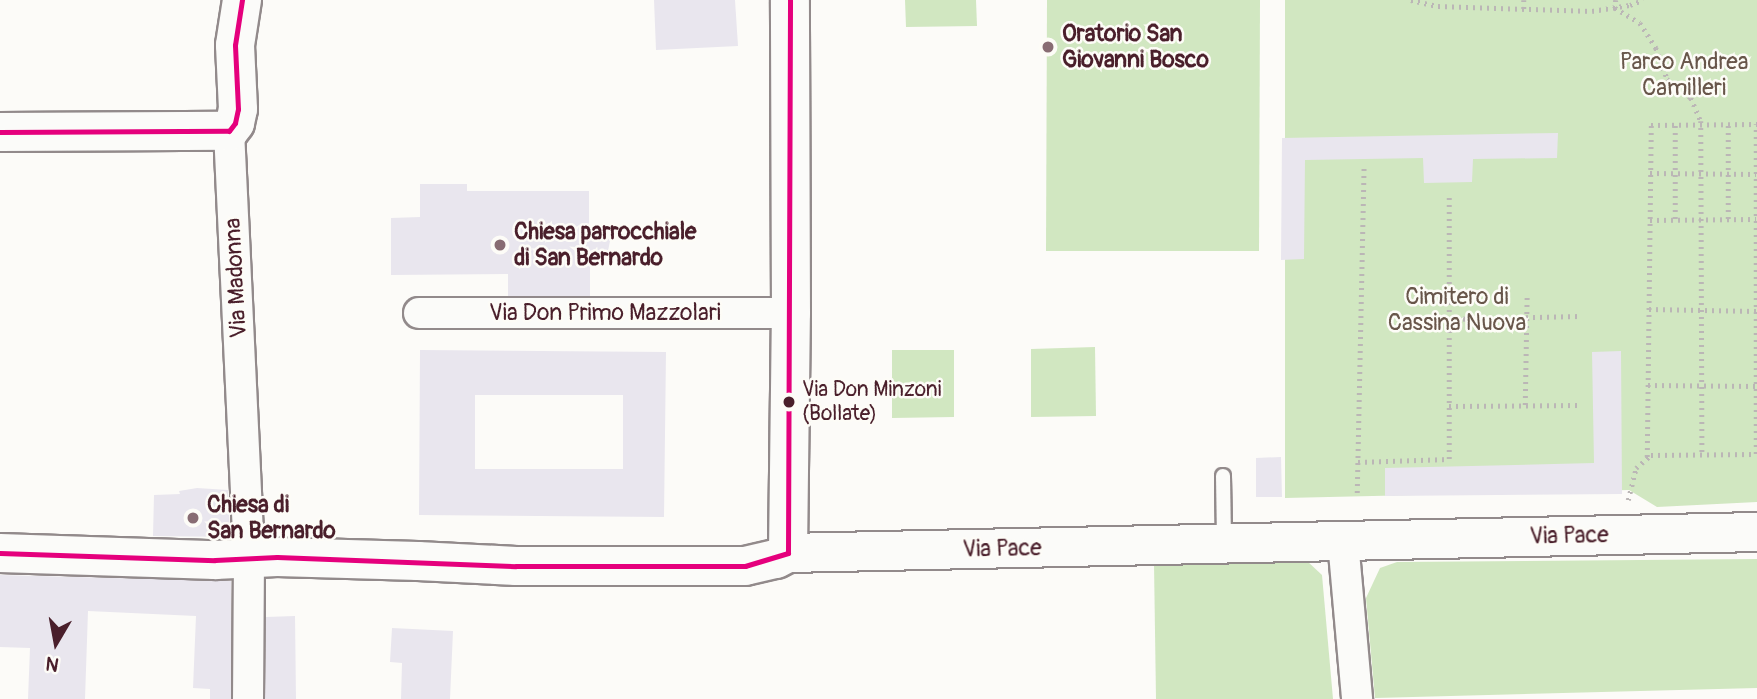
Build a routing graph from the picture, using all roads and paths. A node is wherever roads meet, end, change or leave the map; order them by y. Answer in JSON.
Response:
{"nodes":[{"id":1,"x":242,"y":0,"type":"edge"},
{"id":2,"x":790,"y":0,"type":"edge"},
{"id":3,"x":1411,"y":0,"type":"edge"},
{"id":4,"x":1524,"y":0,"type":"edge"},
{"id":5,"x":1616,"y":0,"type":"edge"},
{"id":6,"x":1643,"y":0,"type":"edge"},
{"id":7,"x":1423,"y":2,"type":"edge"},
{"id":8,"x":1615,"y":8,"type":"junction"},
{"id":9,"x":1524,"y":10,"type":"junction"},
{"id":10,"x":1728,"y":124,"type":"junction"},
{"id":11,"x":1757,"y":124,"type":"edge"},
{"id":12,"x":1675,"y":125,"type":"junction"},
{"id":13,"x":1701,"y":125,"type":"junction"},
{"id":14,"x":229,"y":131,"type":"junction"},
{"id":15,"x":0,"y":132,"type":"edge"},
{"id":16,"x":1364,"y":165,"type":"dead end"},
{"id":17,"x":1650,"y":173,"type":"junction"},
{"id":18,"x":1675,"y":173,"type":"junction"},
{"id":19,"x":1701,"y":173,"type":"junction"},
{"id":20,"x":1728,"y":173,"type":"junction"},
{"id":21,"x":1756,"y":174,"type":"edge"},
{"id":22,"x":1449,"y":197,"type":"dead end"},
{"id":23,"x":1675,"y":219,"type":"junction"},
{"id":24,"x":1728,"y":219,"type":"junction"},
{"id":25,"x":1756,"y":219,"type":"edge"},
{"id":26,"x":1650,"y":220,"type":"junction"},
{"id":27,"x":1702,"y":220,"type":"junction"},
{"id":28,"x":1527,"y":294,"type":"dead end"},
{"id":29,"x":1648,"y":309,"type":"junction"},
{"id":30,"x":1702,"y":310,"type":"junction"},
{"id":31,"x":1756,"y":311,"type":"edge"},
{"id":32,"x":419,"y":313,"type":"dead end"},
{"id":33,"x":791,"y":313,"type":"junction"},
{"id":34,"x":1580,"y":316,"type":"dead end"},
{"id":35,"x":1527,"y":317,"type":"junction"},
{"id":36,"x":1449,"y":318,"type":"junction"},
{"id":37,"x":1648,"y":385,"type":"junction"},
{"id":38,"x":1702,"y":386,"type":"junction"},
{"id":39,"x":1756,"y":386,"type":"edge"},
{"id":40,"x":1525,"y":405,"type":"junction"},
{"id":41,"x":1580,"y":405,"type":"dead end"},
{"id":42,"x":1449,"y":406,"type":"junction"},
{"id":43,"x":1702,"y":455,"type":"junction"},
{"id":44,"x":1756,"y":455,"type":"edge"},
{"id":45,"x":1647,"y":457,"type":"junction"},
{"id":46,"x":1358,"y":462,"type":"junction"},
{"id":47,"x":1223,"y":476,"type":"dead end"},
{"id":48,"x":1357,"y":493,"type":"dead end"},
{"id":49,"x":1625,"y":504,"type":"dead end"},
{"id":50,"x":1757,"y":532,"type":"edge"},
{"id":51,"x":1343,"y":541,"type":"junction"},
{"id":52,"x":1224,"y":543,"type":"junction"},
{"id":53,"x":0,"y":552,"type":"edge"},
{"id":54,"x":788,"y":554,"type":"junction"},
{"id":55,"x":249,"y":558,"type":"junction"},
{"id":56,"x":248,"y":699,"type":"edge"},
{"id":57,"x":1357,"y":699,"type":"edge"}],
"edges":[{"from":1,"to":14,"type":"street","name":"Via Madonna"},
{"from":2,"to":33,"type":"street"},
{"from":3,"to":7,"type":"path"},
{"from":4,"to":9,"type":"path"},
{"from":5,"to":8,"type":"path"},
{"from":6,"to":8,"type":"path"},
{"from":7,"to":9,"type":"path"},
{"from":8,"to":9,"type":"path"},
{"from":8,"to":13,"type":"path"},
{"from":10,"to":11,"type":"path"},
{"from":10,"to":13,"type":"path"},
{"from":10,"to":20,"type":"path"},
{"from":11,"to":21,"type":"path"},
{"from":12,"to":13,"type":"path"},
{"from":12,"to":17,"type":"path"},
{"from":12,"to":18,"type":"path"},
{"from":13,"to":19,"type":"path"},
{"from":14,"to":15,"type":"street"},
{"from":14,"to":55,"type":"street","name":"Via Madonna"},
{"from":16,"to":46,"type":"path"},
{"from":17,"to":18,"type":"path"},
{"from":17,"to":26,"type":"path"},
{"from":18,"to":19,"type":"path"},
{"from":18,"to":23,"type":"path"},
{"from":19,"to":20,"type":"path"},
{"from":19,"to":27,"type":"path"},
{"from":20,"to":21,"type":"path"},
{"from":20,"to":24,"type":"path"},
{"from":21,"to":25,"type":"path"},
{"from":22,"to":36,"type":"path"},
{"from":23,"to":26,"type":"path"},
{"from":23,"to":27,"type":"path"},
{"from":24,"to":25,"type":"path"},
{"from":24,"to":27,"type":"path"},
{"from":25,"to":31,"type":"path"},
{"from":26,"to":29,"type":"path"},
{"from":27,"to":30,"type":"path"},
{"from":28,"to":35,"type":"path"},
{"from":29,"to":30,"type":"path"},
{"from":29,"to":37,"type":"path"},
{"from":30,"to":31,"type":"path"},
{"from":30,"to":38,"type":"path"},
{"from":31,"to":39,"type":"path"},
{"from":32,"to":33,"type":"street","name":"Via Don Primo Mazzolari"},
{"from":33,"to":54,"type":"street"},
{"from":34,"to":35,"type":"path"},
{"from":35,"to":36,"type":"path"},
{"from":35,"to":40,"type":"path"},
{"from":36,"to":42,"type":"path"},
{"from":37,"to":38,"type":"path"},
{"from":37,"to":45,"type":"path"},
{"from":38,"to":39,"type":"path"},
{"from":38,"to":43,"type":"path"},
{"from":39,"to":44,"type":"path"},
{"from":40,"to":41,"type":"path"},
{"from":40,"to":42,"type":"path"},
{"from":42,"to":46,"type":"path"},
{"from":43,"to":44,"type":"path"},
{"from":43,"to":45,"type":"path"},
{"from":45,"to":49,"type":"path"},
{"from":46,"to":48,"type":"path"},
{"from":47,"to":52,"type":"lane"},
{"from":50,"to":51,"type":"street","name":"Via Pace"},
{"from":51,"to":52,"type":"street","name":"Via Pace"},
{"from":51,"to":57,"type":"street"},
{"from":52,"to":54,"type":"street","name":"Via Pace"},
{"from":53,"to":55,"type":"street","name":"Via Pace"},
{"from":54,"to":55,"type":"street","name":"Via Pace"},
{"from":55,"to":56,"type":"street","name":"Via Madonna"}]}
